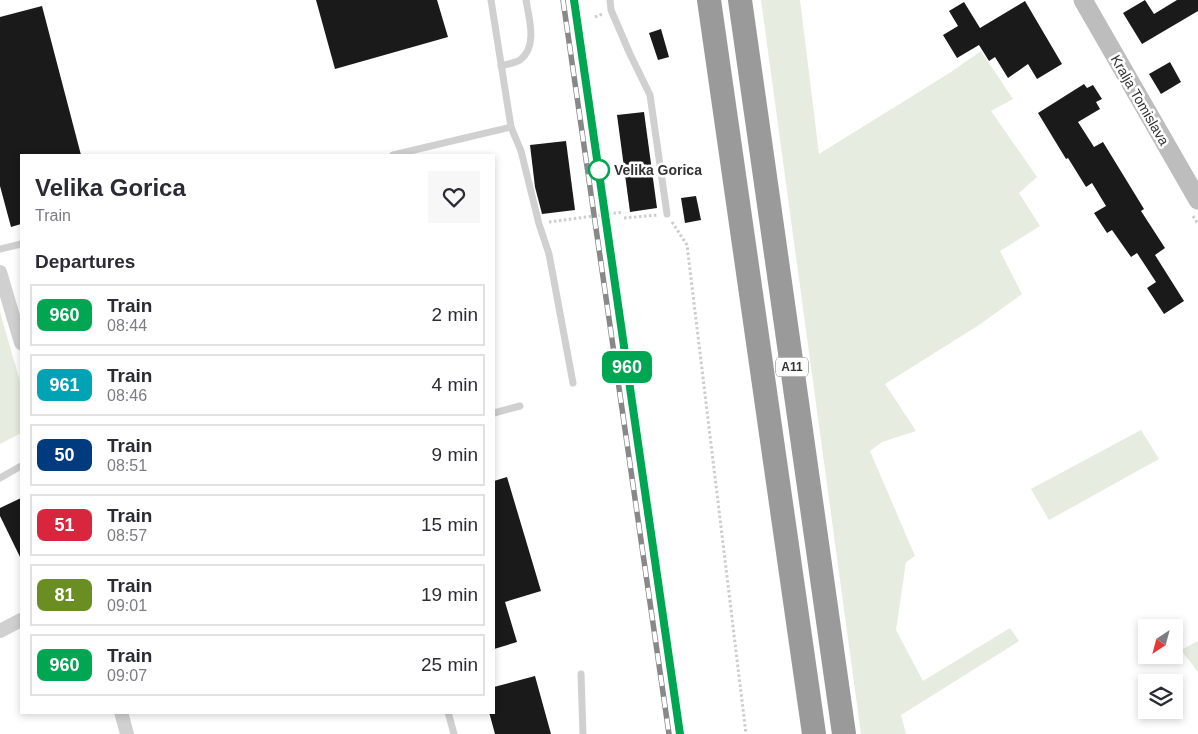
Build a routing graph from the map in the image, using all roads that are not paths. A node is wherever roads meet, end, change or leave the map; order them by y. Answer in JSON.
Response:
{"nodes":[{"id":1,"x":491,"y":0,"type":"edge"},
{"id":2,"x":526,"y":0,"type":"edge"},
{"id":3,"x":610,"y":0,"type":"edge"},
{"id":4,"x":710,"y":0,"type":"edge"},
{"id":5,"x":740,"y":0,"type":"edge"},
{"id":6,"x":1083,"y":0,"type":"edge"},
{"id":7,"x":501,"y":66,"type":"junction"},
{"id":8,"x":511,"y":127,"type":"junction"},
{"id":9,"x":397,"y":154,"type":"edge"},
{"id":10,"x":1198,"y":200,"type":"edge"},
{"id":11,"x":667,"y":214,"type":"road end"},
{"id":12,"x":20,"y":244,"type":"edge"},
{"id":13,"x":0,"y":249,"type":"edge"},
{"id":14,"x":0,"y":272,"type":"edge"},
{"id":15,"x":20,"y":340,"type":"edge"},
{"id":16,"x":573,"y":382,"type":"dead end"},
{"id":17,"x":520,"y":406,"type":"dead end"},
{"id":18,"x":495,"y":413,"type":"edge"},
{"id":19,"x":20,"y":467,"type":"edge"},
{"id":20,"x":0,"y":478,"type":"edge"},
{"id":21,"x":20,"y":621,"type":"edge"},
{"id":22,"x":0,"y":631,"type":"edge"},
{"id":23,"x":581,"y":674,"type":"dead end"},
{"id":24,"x":122,"y":714,"type":"edge"},
{"id":25,"x":449,"y":714,"type":"edge"},
{"id":26,"x":127,"y":734,"type":"edge"},
{"id":27,"x":454,"y":734,"type":"edge"},
{"id":28,"x":583,"y":734,"type":"edge"},
{"id":29,"x":814,"y":734,"type":"edge"},
{"id":30,"x":844,"y":734,"type":"edge"}],
"edges":[{"from":1,"to":7,"type":"lane"},
{"from":2,"to":7,"type":"lane"},
{"from":3,"to":11,"type":"lane"},
{"from":4,"to":29,"type":"highway","number":"A11"},
{"from":5,"to":30,"type":"highway","number":"A11"},
{"from":6,"to":10,"type":"street","name":"Kralja Tomislava"},
{"from":7,"to":8,"type":"lane"},
{"from":8,"to":9,"type":"lane"},
{"from":8,"to":16,"type":"lane"},
{"from":12,"to":13,"type":"lane"},
{"from":14,"to":15,"type":"street"},
{"from":17,"to":18,"type":"lane"},
{"from":19,"to":20,"type":"lane"},
{"from":21,"to":22,"type":"street"},
{"from":23,"to":28,"type":"lane"},
{"from":24,"to":26,"type":"street"},
{"from":25,"to":27,"type":"lane"}]}
